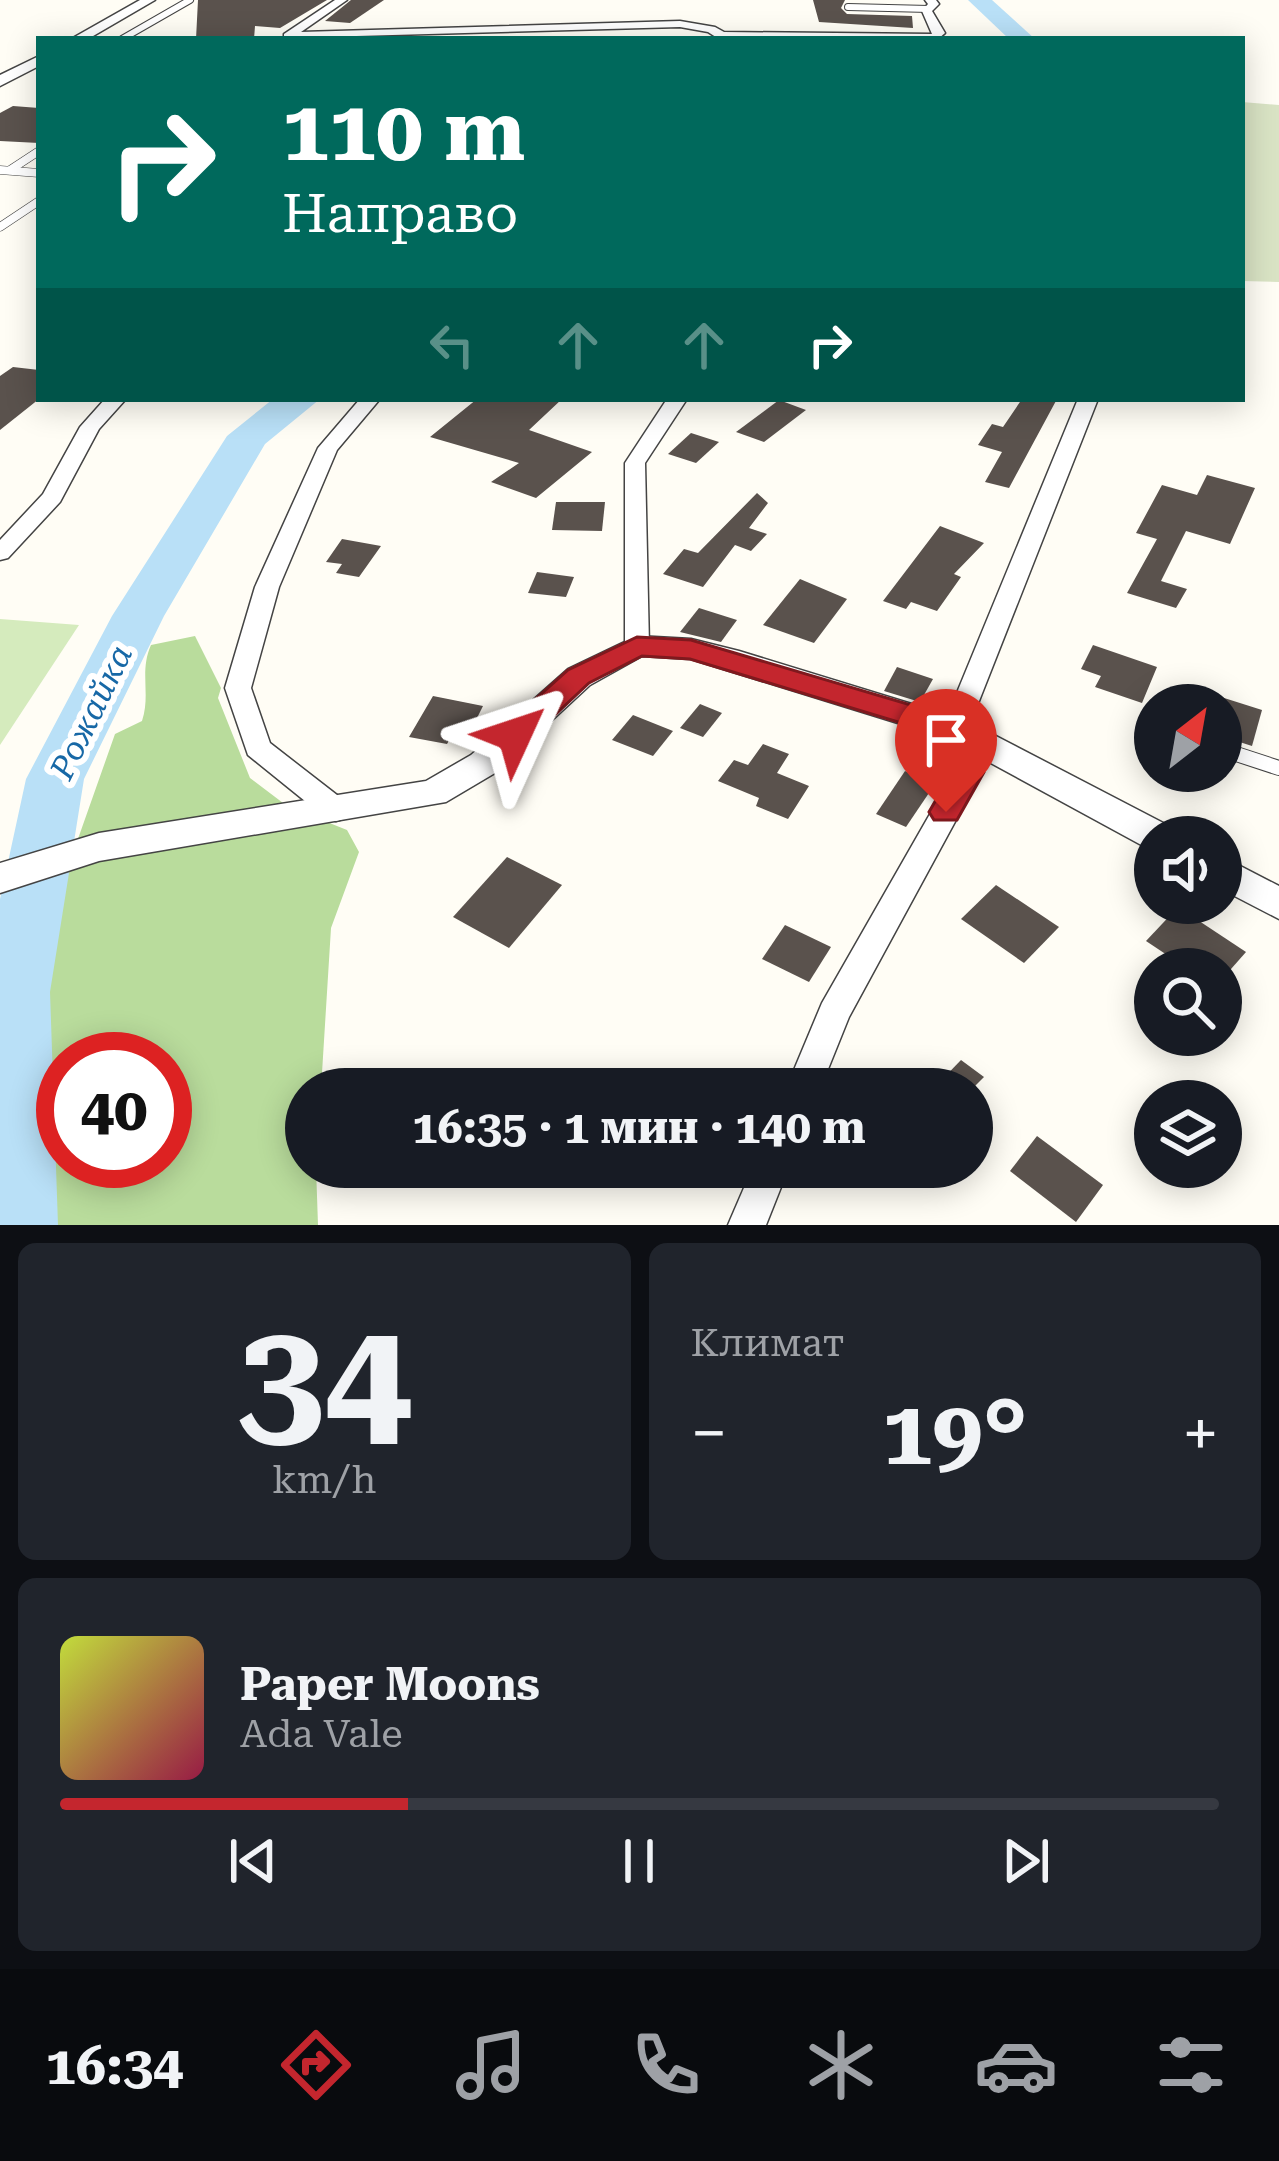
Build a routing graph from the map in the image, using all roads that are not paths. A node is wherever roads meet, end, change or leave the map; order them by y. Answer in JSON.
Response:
{"nodes":[{"id":1,"x":149,"y":0,"type":"edge"},
{"id":2,"x":190,"y":0,"type":"edge"},
{"id":3,"x":342,"y":0,"type":"edge"},
{"id":4,"x":930,"y":5,"type":"edge"},
{"id":5,"x":848,"y":7,"type":"dead end"},
{"id":6,"x":83,"y":36,"type":"edge"},
{"id":7,"x":127,"y":36,"type":"edge"},
{"id":8,"x":288,"y":36,"type":"edge"},
{"id":9,"x":388,"y":36,"type":"edge"},
{"id":10,"x":723,"y":36,"type":"edge"},
{"id":11,"x":938,"y":36,"type":"edge"},
{"id":12,"x":36,"y":62,"type":"edge"},
{"id":13,"x":0,"y":81,"type":"edge"},
{"id":14,"x":36,"y":153,"type":"edge"},
{"id":15,"x":4,"y":170,"type":"edge"},
{"id":16,"x":36,"y":173,"type":"edge"},
{"id":17,"x":36,"y":203,"type":"edge"},
{"id":18,"x":0,"y":227,"type":"edge"},
{"id":19,"x":113,"y":402,"type":"edge"},
{"id":20,"x":367,"y":402,"type":"edge"},
{"id":21,"x":675,"y":402,"type":"edge"},
{"id":22,"x":1087,"y":402,"type":"edge"},
{"id":23,"x":0,"y":553,"type":"edge"},
{"id":24,"x":637,"y":646,"type":"junction"},
{"id":25,"x":955,"y":729,"type":"junction"},
{"id":26,"x":1242,"y":756,"type":"edge"},
{"id":27,"x":1279,"y":768,"type":"edge"},
{"id":28,"x":336,"y":810,"type":"junction"},
{"id":29,"x":1134,"y":824,"type":"edge"},
{"id":30,"x":0,"y":878,"type":"edge"},
{"id":31,"x":1242,"y":884,"type":"edge"},
{"id":32,"x":1279,"y":904,"type":"edge"},
{"id":33,"x":811,"y":1068,"type":"edge"},
{"id":34,"x":762,"y":1188,"type":"edge"},
{"id":35,"x":747,"y":1225,"type":"edge"}],
"edges":[{"from":1,"to":6,"type":"street"},
{"from":2,"to":7,"type":"lane"},
{"from":3,"to":8,"type":"street"},
{"from":4,"to":5,"type":"lane"},
{"from":4,"to":11,"type":"street"},
{"from":9,"to":10,"type":"street"},
{"from":12,"to":13,"type":"street"},
{"from":14,"to":15,"type":"lane"},
{"from":15,"to":16,"type":"lane"},
{"from":17,"to":18,"type":"lane"},
{"from":19,"to":23,"type":"street"},
{"from":20,"to":28,"type":"street"},
{"from":21,"to":24,"type":"street"},
{"from":22,"to":25,"type":"street"},
{"from":24,"to":25,"type":"street"},
{"from":24,"to":28,"type":"street"},
{"from":25,"to":29,"type":"street"},
{"from":25,"to":33,"type":"street"},
{"from":26,"to":27,"type":"lane"},
{"from":28,"to":30,"type":"street"},
{"from":31,"to":32,"type":"street"},
{"from":34,"to":35,"type":"street"}]}
